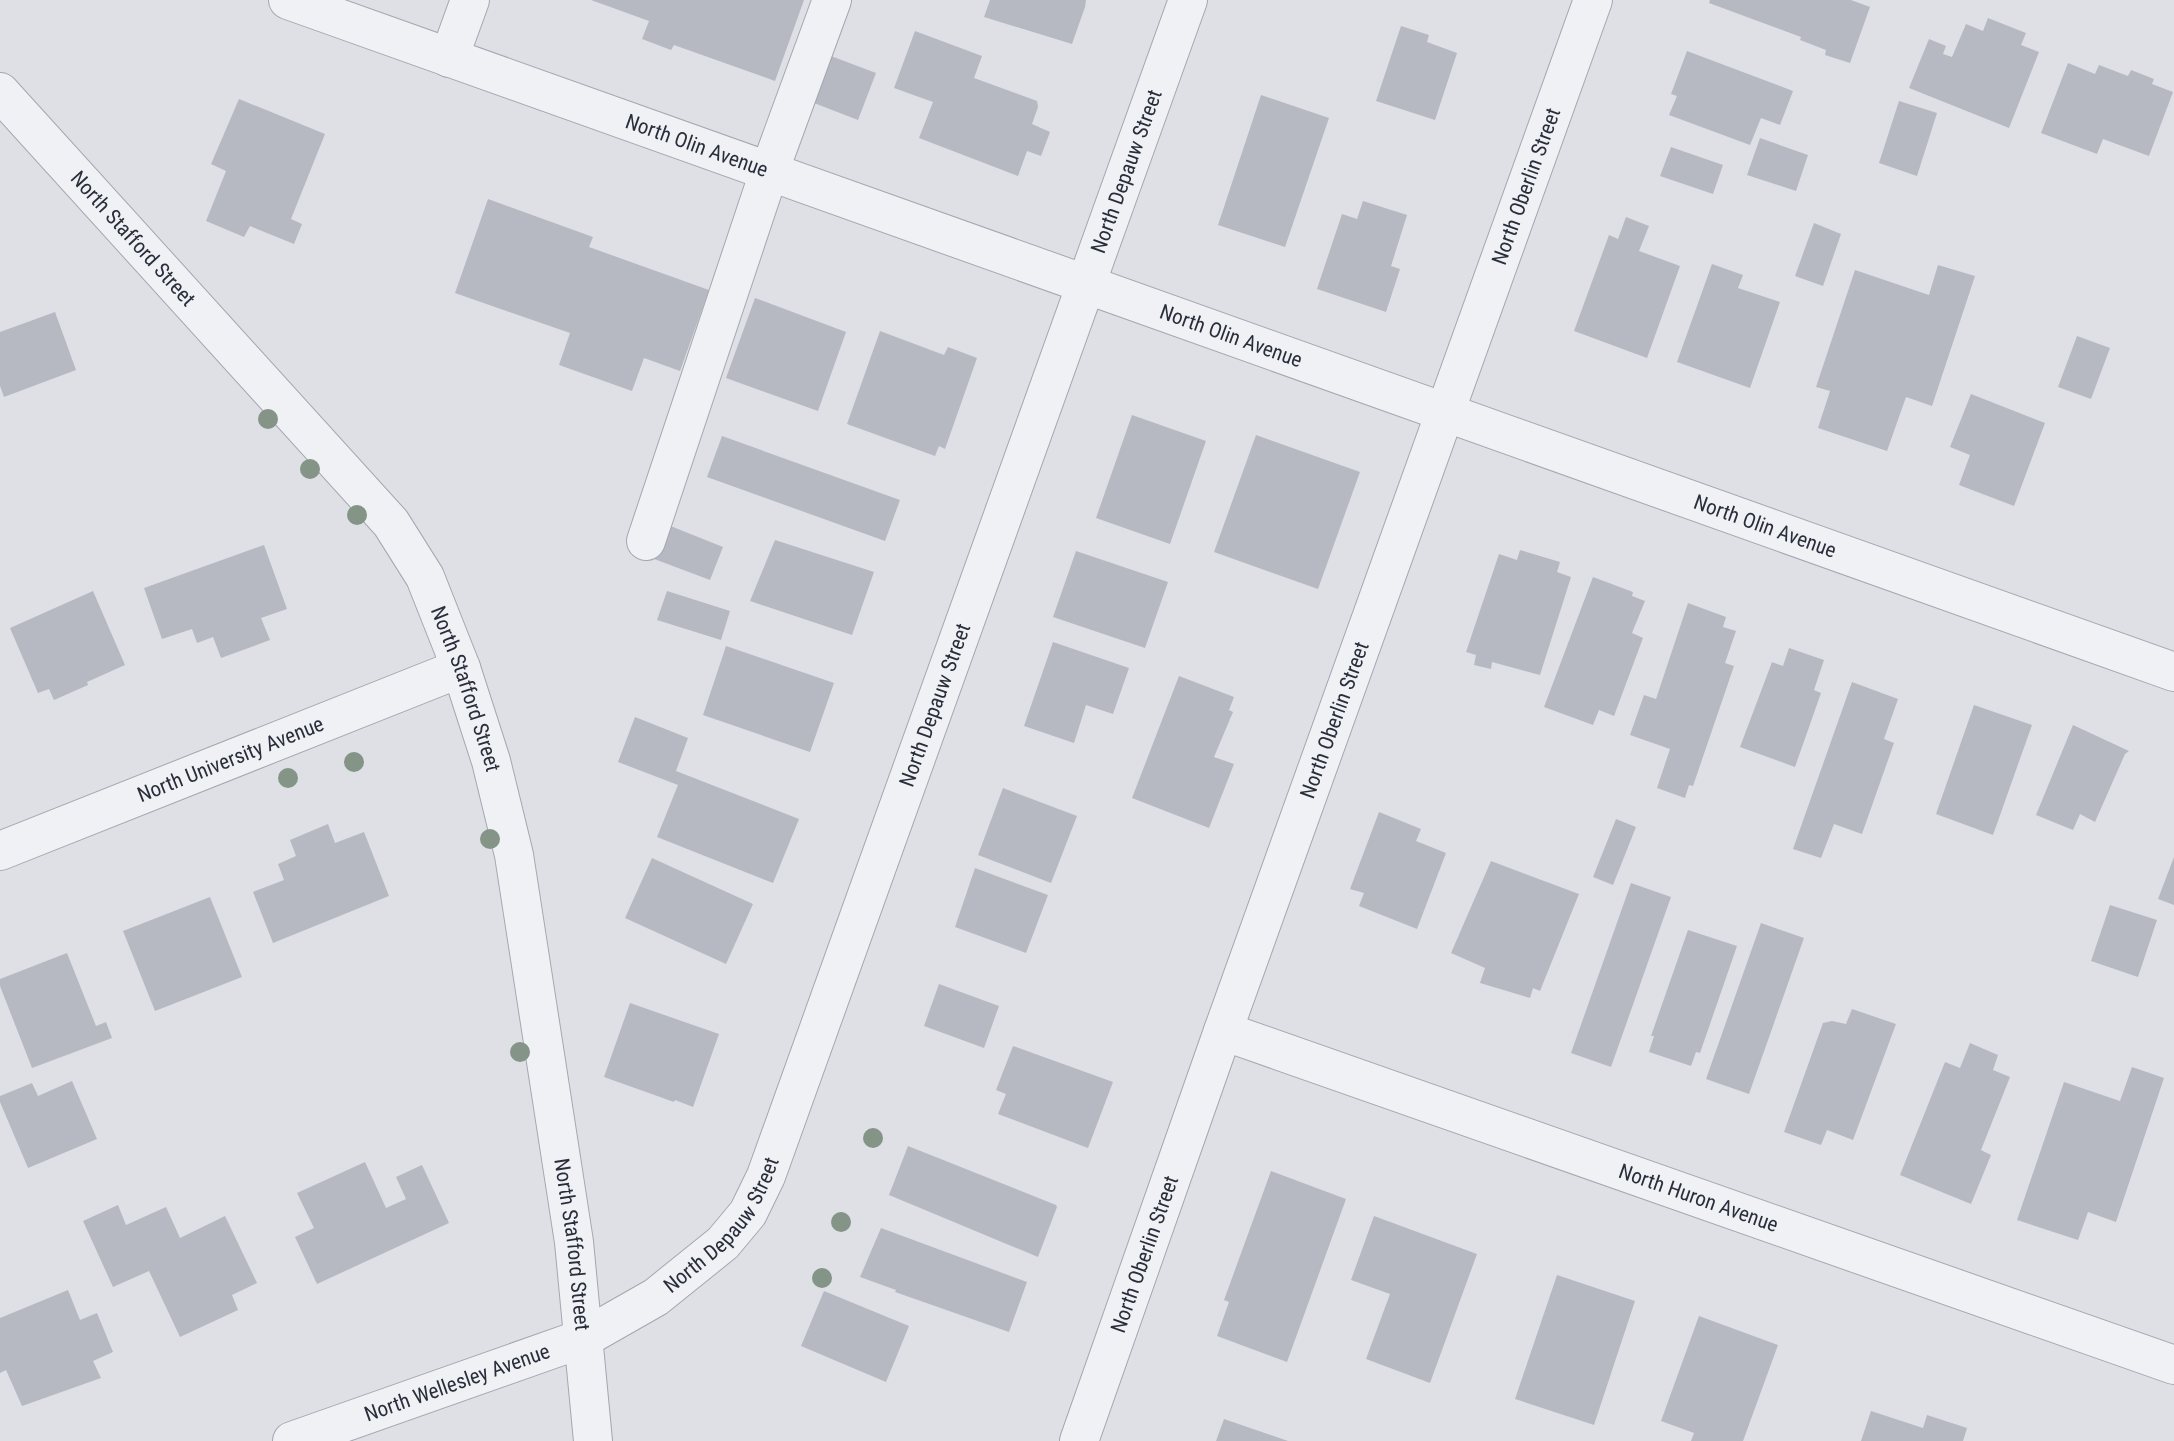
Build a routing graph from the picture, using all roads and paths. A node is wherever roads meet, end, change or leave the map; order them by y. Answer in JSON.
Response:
{"nodes":[{"id":1,"x":288,"y":0,"type":"edge"},
{"id":2,"x":470,"y":0,"type":"edge"},
{"id":3,"x":832,"y":0,"type":"edge"},
{"id":4,"x":1188,"y":0,"type":"edge"},
{"id":5,"x":1592,"y":0,"type":"edge"},
{"id":6,"x":449,"y":58,"type":"junction"},
{"id":7,"x":3,"y":102,"type":"edge"},
{"id":8,"x":769,"y":172,"type":"junction"},
{"id":9,"x":1086,"y":284,"type":"junction"},
{"id":10,"x":1444,"y":412,"type":"junction"},
{"id":11,"x":646,"y":541,"type":"dead end"},
{"id":12,"x":461,"y":667,"type":"junction"},
{"id":13,"x":2174,"y":673,"type":"edge"},
{"id":14,"x":0,"y":851,"type":"edge"},
{"id":15,"x":1223,"y":1031,"type":"junction"},
{"id":16,"x":584,"y":1338,"type":"junction"},
{"id":17,"x":2174,"y":1365,"type":"edge"},
{"id":18,"x":292,"y":1441,"type":"edge"},
{"id":19,"x":593,"y":1441,"type":"edge"},
{"id":20,"x":1079,"y":1441,"type":"edge"}],
"edges":[{"from":1,"to":6,"type":"street","name":"North Olin Avenue"},
{"from":2,"to":6,"type":"street"},
{"from":3,"to":8,"type":"street"},
{"from":4,"to":9,"type":"street","name":"North Depauw Street"},
{"from":5,"to":10,"type":"street","name":"North Oberlin Street"},
{"from":6,"to":8,"type":"street","name":"North Olin Avenue"},
{"from":7,"to":12,"type":"street","name":"North Stafford Street"},
{"from":8,"to":9,"type":"street","name":"North Olin Avenue"},
{"from":8,"to":11,"type":"street"},
{"from":9,"to":10,"type":"street","name":"North Olin Avenue"},
{"from":9,"to":16,"type":"street","name":"North Depauw Street"},
{"from":10,"to":13,"type":"street","name":"North Olin Avenue"},
{"from":10,"to":15,"type":"street","name":"North Oberlin Street"},
{"from":12,"to":14,"type":"street","name":"North University Avenue"},
{"from":12,"to":16,"type":"street","name":"North Stafford Street"},
{"from":15,"to":17,"type":"street","name":"North Huron Avenue"},
{"from":15,"to":20,"type":"street","name":"North Oberlin Street"},
{"from":16,"to":18,"type":"street","name":"North Wellesley Avenue"},
{"from":16,"to":19,"type":"street","name":"North Stafford Street"}]}
